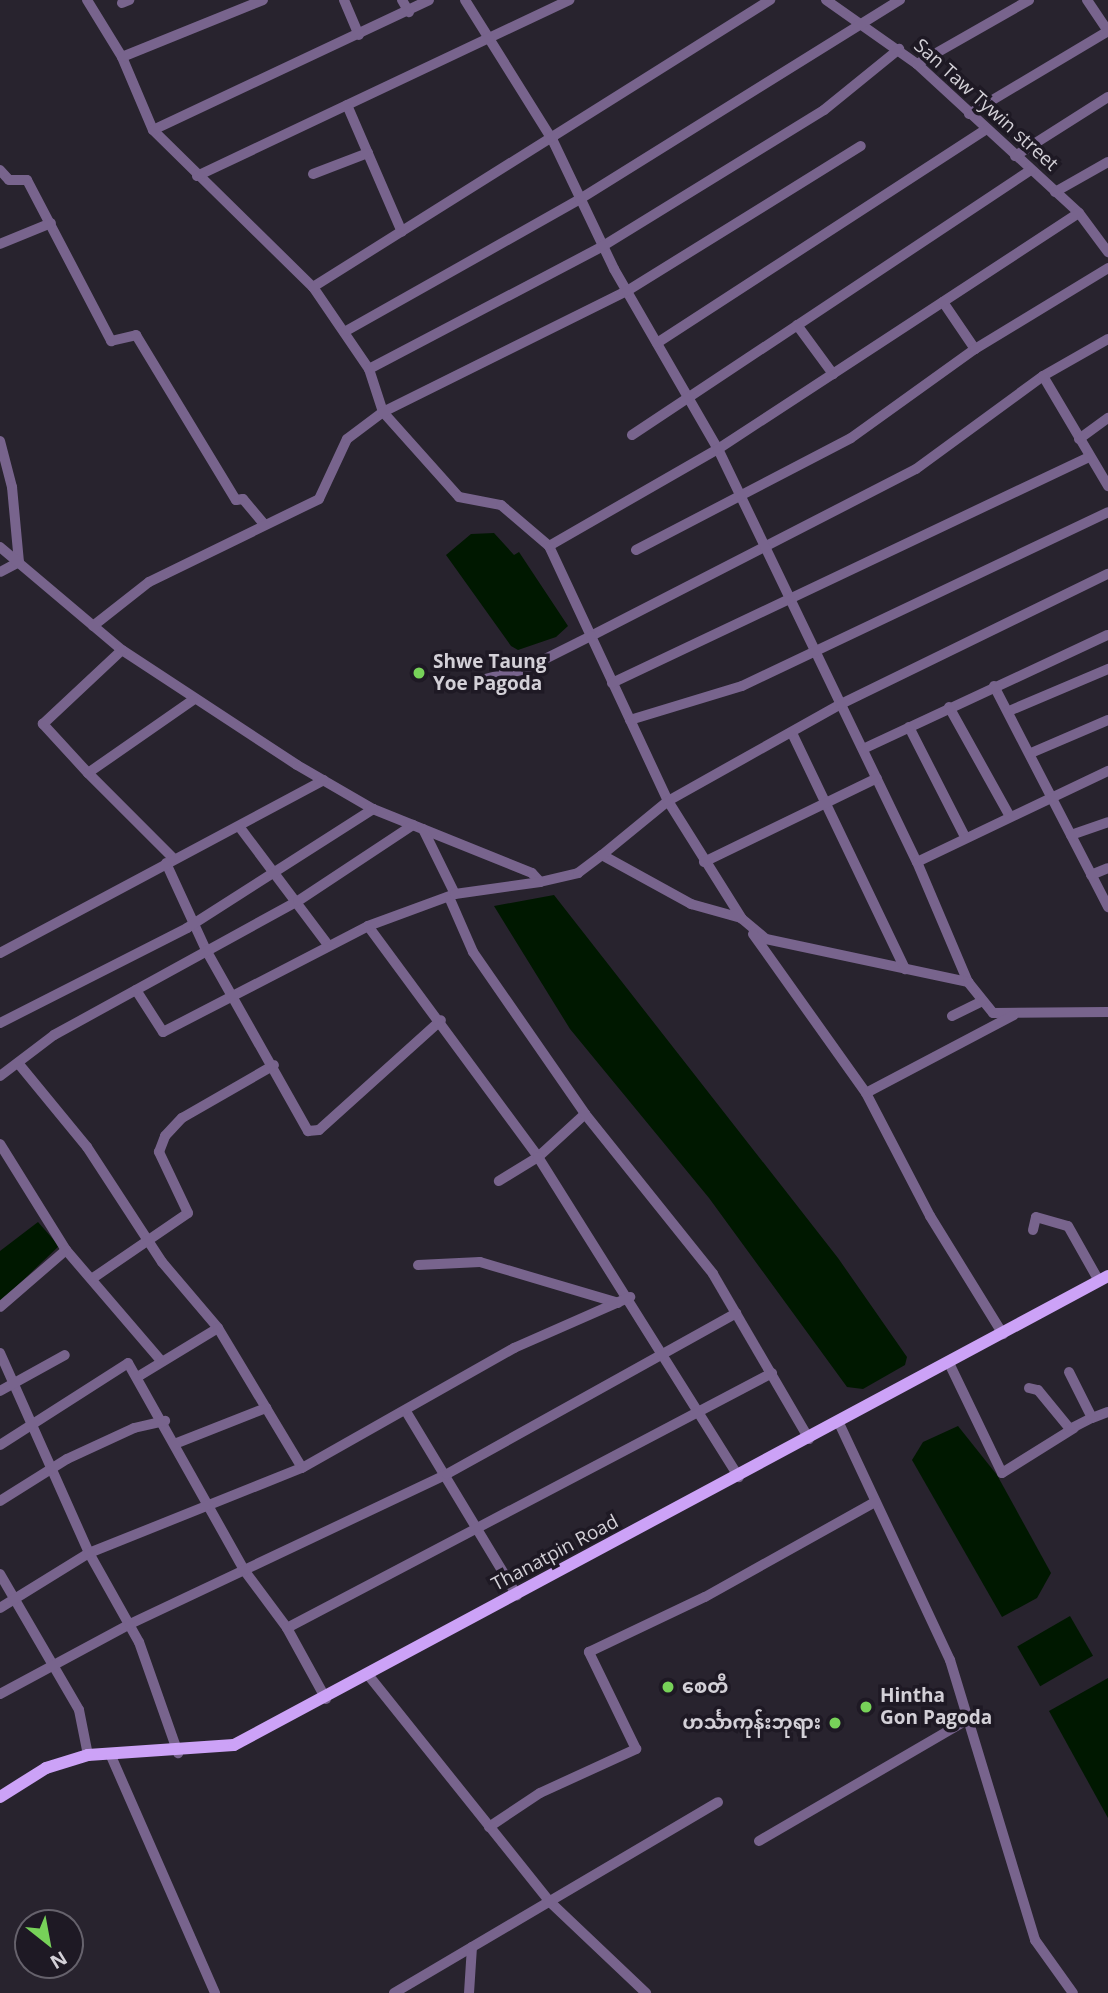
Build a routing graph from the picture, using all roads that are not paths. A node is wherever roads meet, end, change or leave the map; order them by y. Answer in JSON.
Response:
{"nodes":[{"id":1,"x":87,"y":0,"type":"edge"},
{"id":2,"x":263,"y":0,"type":"edge"},
{"id":3,"x":344,"y":0,"type":"edge"},
{"id":4,"x":402,"y":0,"type":"edge"},
{"id":5,"x":429,"y":0,"type":"edge"},
{"id":6,"x":465,"y":0,"type":"edge"},
{"id":7,"x":570,"y":0,"type":"edge"},
{"id":8,"x":770,"y":0,"type":"edge"},
{"id":9,"x":826,"y":0,"type":"edge"},
{"id":10,"x":900,"y":0,"type":"edge"},
{"id":11,"x":1028,"y":0,"type":"edge"},
{"id":12,"x":1087,"y":0,"type":"edge"},
{"id":13,"x":409,"y":12,"type":"junction"},
{"id":14,"x":860,"y":22,"type":"junction"},
{"id":15,"x":1108,"y":31,"type":"edge"},
{"id":16,"x":359,"y":35,"type":"junction"},
{"id":17,"x":487,"y":38,"type":"junction"},
{"id":18,"x":899,"y":49,"type":"junction"},
{"id":19,"x":122,"y":57,"type":"junction"},
{"id":20,"x":917,"y":64,"type":"junction"},
{"id":21,"x":1108,"y":97,"type":"edge"},
{"id":22,"x":347,"y":105,"type":"junction"},
{"id":23,"x":969,"y":114,"type":"junction"},
{"id":24,"x":986,"y":129,"type":"junction"},
{"id":25,"x":153,"y":130,"type":"junction"},
{"id":26,"x":553,"y":141,"type":"junction"},
{"id":27,"x":861,"y":146,"type":"dead end"},
{"id":28,"x":368,"y":153,"type":"junction"},
{"id":29,"x":1015,"y":156,"type":"junction"},
{"id":30,"x":1108,"y":162,"type":"edge"},
{"id":31,"x":0,"y":170,"type":"edge"},
{"id":32,"x":1031,"y":170,"type":"junction"},
{"id":33,"x":313,"y":174,"type":"dead end"},
{"id":34,"x":197,"y":176,"type":"junction"},
{"id":35,"x":1055,"y":192,"type":"junction"},
{"id":36,"x":580,"y":199,"type":"junction"},
{"id":37,"x":1079,"y":213,"type":"junction"},
{"id":38,"x":51,"y":223,"type":"junction"},
{"id":39,"x":402,"y":232,"type":"junction"},
{"id":40,"x":1105,"y":240,"type":"edge"},
{"id":41,"x":0,"y":244,"type":"edge"},
{"id":42,"x":603,"y":246,"type":"junction"},
{"id":43,"x":1108,"y":252,"type":"edge"},
{"id":44,"x":1108,"y":268,"type":"edge"},
{"id":45,"x":313,"y":287,"type":"junction"},
{"id":46,"x":627,"y":291,"type":"junction"},
{"id":47,"x":943,"y":302,"type":"junction"},
{"id":48,"x":797,"y":326,"type":"junction"},
{"id":49,"x":346,"y":331,"type":"junction"},
{"id":50,"x":1108,"y":340,"type":"edge"},
{"id":51,"x":657,"y":343,"type":"junction"},
{"id":52,"x":975,"y":349,"type":"junction"},
{"id":53,"x":369,"y":369,"type":"junction"},
{"id":54,"x":833,"y":374,"type":"junction"},
{"id":55,"x":1043,"y":376,"type":"junction"},
{"id":56,"x":689,"y":397,"type":"junction"},
{"id":57,"x":383,"y":412,"type":"junction"},
{"id":58,"x":1108,"y":418,"type":"edge"},
{"id":59,"x":632,"y":435,"type":"dead end"},
{"id":60,"x":1079,"y":439,"type":"junction"},
{"id":61,"x":0,"y":441,"type":"edge"},
{"id":62,"x":718,"y":449,"type":"junction"},
{"id":63,"x":1089,"y":457,"type":"junction"},
{"id":64,"x":1108,"y":486,"type":"edge"},
{"id":65,"x":740,"y":497,"type":"junction"},
{"id":66,"x":1108,"y":512,"type":"edge"},
{"id":67,"x":264,"y":524,"type":"junction"},
{"id":68,"x":550,"y":546,"type":"junction"},
{"id":69,"x":0,"y":547,"type":"edge"},
{"id":70,"x":764,"y":548,"type":"junction"},
{"id":71,"x":636,"y":550,"type":"dead end"},
{"id":72,"x":19,"y":562,"type":"junction"},
{"id":73,"x":0,"y":572,"type":"edge"},
{"id":74,"x":1108,"y":574,"type":"edge"},
{"id":75,"x":789,"y":601,"type":"junction"},
{"id":76,"x":93,"y":625,"type":"junction"},
{"id":77,"x":1108,"y":635,"type":"edge"},
{"id":78,"x":591,"y":636,"type":"junction"},
{"id":79,"x":122,"y":650,"type":"junction"},
{"id":80,"x":814,"y":651,"type":"junction"},
{"id":81,"x":1108,"y":669,"type":"edge"},
{"id":82,"x":485,"y":679,"type":"dead end"},
{"id":83,"x":612,"y":683,"type":"junction"},
{"id":84,"x":994,"y":686,"type":"junction"},
{"id":85,"x":193,"y":700,"type":"junction"},
{"id":86,"x":841,"y":704,"type":"junction"},
{"id":87,"x":949,"y":707,"type":"junction"},
{"id":88,"x":1009,"y":711,"type":"junction"},
{"id":89,"x":630,"y":720,"type":"junction"},
{"id":90,"x":1108,"y":720,"type":"edge"},
{"id":91,"x":909,"y":727,"type":"junction"},
{"id":92,"x":792,"y":733,"type":"junction"},
{"id":93,"x":863,"y":749,"type":"junction"},
{"id":94,"x":1031,"y":753,"type":"junction"},
{"id":95,"x":1108,"y":771,"type":"edge"},
{"id":96,"x":88,"y":773,"type":"junction"},
{"id":97,"x":877,"y":778,"type":"junction"},
{"id":98,"x":324,"y":780,"type":"junction"},
{"id":99,"x":1051,"y":794,"type":"junction"},
{"id":100,"x":668,"y":801,"type":"junction"},
{"id":101,"x":826,"y":803,"type":"junction"},
{"id":102,"x":373,"y":809,"type":"junction"},
{"id":103,"x":1009,"y":815,"type":"junction"},
{"id":104,"x":1108,"y":821,"type":"edge"},
{"id":105,"x":418,"y":827,"type":"junction"},
{"id":106,"x":241,"y":829,"type":"junction"},
{"id":107,"x":1072,"y":835,"type":"junction"},
{"id":108,"x":965,"y":837,"type":"junction"},
{"id":109,"x":602,"y":855,"type":"junction"},
{"id":110,"x":169,"y":861,"type":"junction"},
{"id":111,"x":705,"y":862,"type":"junction"},
{"id":112,"x":918,"y":862,"type":"junction"},
{"id":113,"x":1108,"y":868,"type":"edge"},
{"id":114,"x":278,"y":874,"type":"junction"},
{"id":115,"x":1091,"y":875,"type":"junction"},
{"id":116,"x":540,"y":882,"type":"junction"},
{"id":117,"x":452,"y":896,"type":"junction"},
{"id":118,"x":298,"y":901,"type":"junction"},
{"id":119,"x":1108,"y":906,"type":"edge"},
{"id":120,"x":741,"y":918,"type":"junction"},
{"id":121,"x":195,"y":923,"type":"junction"},
{"id":122,"x":368,"y":926,"type":"junction"},
{"id":123,"x":328,"y":946,"type":"junction"},
{"id":124,"x":206,"y":950,"type":"junction"},
{"id":125,"x":0,"y":953,"type":"edge"},
{"id":126,"x":905,"y":969,"type":"junction"},
{"id":127,"x":968,"y":982,"type":"junction"},
{"id":128,"x":136,"y":990,"type":"junction"},
{"id":129,"x":232,"y":995,"type":"junction"},
{"id":130,"x":983,"y":1001,"type":"junction"},
{"id":131,"x":1108,"y":1012,"type":"edge"},
{"id":132,"x":1014,"y":1015,"type":"junction"},
{"id":133,"x":952,"y":1016,"type":"dead end"},
{"id":134,"x":441,"y":1020,"type":"junction"},
{"id":135,"x":0,"y":1023,"type":"edge"},
{"id":136,"x":18,"y":1063,"type":"junction"},
{"id":137,"x":274,"y":1065,"type":"junction"},
{"id":138,"x":0,"y":1076,"type":"edge"},
{"id":139,"x":866,"y":1093,"type":"junction"},
{"id":140,"x":585,"y":1114,"type":"junction"},
{"id":141,"x":0,"y":1144,"type":"edge"},
{"id":142,"x":538,"y":1157,"type":"junction"},
{"id":143,"x":499,"y":1181,"type":"dead end"},
{"id":144,"x":1033,"y":1230,"type":"dead end"},
{"id":145,"x":150,"y":1243,"type":"junction"},
{"id":146,"x":66,"y":1250,"type":"junction"},
{"id":147,"x":418,"y":1265,"type":"dead end"},
{"id":148,"x":93,"y":1278,"type":"junction"},
{"id":149,"x":1103,"y":1278,"type":"edge"},
{"id":150,"x":630,"y":1297,"type":"junction"},
{"id":151,"x":618,"y":1303,"type":"junction"},
{"id":152,"x":0,"y":1307,"type":"edge"},
{"id":153,"x":736,"y":1312,"type":"junction"},
{"id":154,"x":218,"y":1328,"type":"junction"},
{"id":155,"x":1003,"y":1334,"type":"junction"},
{"id":156,"x":0,"y":1353,"type":"edge"},
{"id":157,"x":65,"y":1355,"type":"dead end"},
{"id":158,"x":664,"y":1356,"type":"junction"},
{"id":159,"x":162,"y":1361,"type":"junction"},
{"id":160,"x":949,"y":1363,"type":"junction"},
{"id":161,"x":1069,"y":1372,"type":"dead end"},
{"id":162,"x":772,"y":1373,"type":"junction"},
{"id":163,"x":139,"y":1377,"type":"junction"},
{"id":164,"x":16,"y":1382,"type":"junction"},
{"id":165,"x":1029,"y":1388,"type":"dead end"},
{"id":166,"x":0,"y":1391,"type":"edge"},
{"id":167,"x":266,"y":1408,"type":"junction"},
{"id":168,"x":1108,"y":1412,"type":"edge"},
{"id":169,"x":407,"y":1413,"type":"junction"},
{"id":170,"x":698,"y":1415,"type":"junction"},
{"id":171,"x":1092,"y":1418,"type":"junction"},
{"id":172,"x":165,"y":1421,"type":"junction"},
{"id":173,"x":839,"y":1423,"type":"junction"},
{"id":174,"x":33,"y":1424,"type":"junction"},
{"id":175,"x":1074,"y":1429,"type":"junction"},
{"id":176,"x":809,"y":1439,"type":"junction"},
{"id":177,"x":177,"y":1443,"type":"junction"},
{"id":178,"x":0,"y":1445,"type":"edge"},
{"id":179,"x":50,"y":1467,"type":"junction"},
{"id":180,"x":302,"y":1468,"type":"junction"},
{"id":181,"x":447,"y":1474,"type":"junction"},
{"id":182,"x":739,"y":1477,"type":"junction"},
{"id":183,"x":0,"y":1501,"type":"edge"},
{"id":184,"x":875,"y":1502,"type":"junction"},
{"id":185,"x":211,"y":1508,"type":"junction"},
{"id":186,"x":478,"y":1532,"type":"junction"},
{"id":187,"x":89,"y":1553,"type":"junction"},
{"id":188,"x":244,"y":1570,"type":"junction"},
{"id":189,"x":0,"y":1574,"type":"edge"},
{"id":190,"x":517,"y":1595,"type":"junction"},
{"id":191,"x":15,"y":1599,"type":"junction"},
{"id":192,"x":0,"y":1608,"type":"edge"},
{"id":193,"x":130,"y":1624,"type":"junction"},
{"id":194,"x":287,"y":1628,"type":"junction"},
{"id":195,"x":53,"y":1667,"type":"junction"},
{"id":196,"x":369,"y":1676,"type":"junction"},
{"id":197,"x":0,"y":1694,"type":"edge"},
{"id":198,"x":326,"y":1699,"type":"junction"},
{"id":199,"x":970,"y":1718,"type":"junction"},
{"id":200,"x":178,"y":1752,"type":"junction"},
{"id":201,"x":88,"y":1755,"type":"junction"},
{"id":202,"x":111,"y":1756,"type":"junction"},
{"id":203,"x":0,"y":1797,"type":"edge"},
{"id":204,"x":718,"y":1802,"type":"dead end"},
{"id":205,"x":489,"y":1827,"type":"junction"},
{"id":206,"x":759,"y":1841,"type":"dead end"},
{"id":207,"x":549,"y":1901,"type":"junction"},
{"id":208,"x":472,"y":1947,"type":"junction"},
{"id":209,"x":215,"y":1993,"type":"edge"},
{"id":210,"x":394,"y":1993,"type":"edge"},
{"id":211,"x":470,"y":1993,"type":"edge"},
{"id":212,"x":646,"y":1993,"type":"edge"},
{"id":213,"x":1073,"y":1993,"type":"edge"}],
"edges":[{"from":1,"to":19,"type":"street"},
{"from":2,"to":19,"type":"street"},
{"from":3,"to":16,"type":"street"},
{"from":4,"to":13,"type":"street"},
{"from":5,"to":13,"type":"street"},
{"from":6,"to":17,"type":"street"},
{"from":7,"to":17,"type":"street"},
{"from":8,"to":26,"type":"street"},
{"from":9,"to":14,"type":"street","name":"San Taw Tywin street"},
{"from":10,"to":14,"type":"street"},
{"from":11,"to":20,"type":"street"},
{"from":12,"to":15,"type":"street"},
{"from":13,"to":16,"type":"street"},
{"from":14,"to":18,"type":"street","name":"San Taw Tywin street"},
{"from":14,"to":36,"type":"street"},
{"from":15,"to":23,"type":"street"},
{"from":16,"to":25,"type":"street"},
{"from":17,"to":22,"type":"street"},
{"from":17,"to":26,"type":"street"},
{"from":18,"to":20,"type":"street","name":"San Taw Tywin street"},
{"from":18,"to":42,"type":"street"},
{"from":19,"to":25,"type":"street"},
{"from":20,"to":23,"type":"street","name":"San Taw Tywin street"},
{"from":21,"to":29,"type":"street"},
{"from":22,"to":28,"type":"street"},
{"from":22,"to":34,"type":"street"},
{"from":23,"to":24,"type":"street","name":"San Taw Tywin street"},
{"from":24,"to":29,"type":"street","name":"San Taw Tywin street"},
{"from":24,"to":51,"type":"street"},
{"from":25,"to":34,"type":"street"},
{"from":26,"to":36,"type":"street"},
{"from":26,"to":39,"type":"street"},
{"from":27,"to":46,"type":"street"},
{"from":28,"to":33,"type":"street"},
{"from":28,"to":39,"type":"street"},
{"from":29,"to":32,"type":"street","name":"San Taw Tywin street"},
{"from":30,"to":35,"type":"street"},
{"from":31,"to":38,"type":"street"},
{"from":32,"to":35,"type":"street","name":"San Taw Tywin street"},
{"from":32,"to":48,"type":"street"},
{"from":34,"to":45,"type":"street"},
{"from":35,"to":37,"type":"street","name":"San Taw Tywin street"},
{"from":36,"to":42,"type":"street"},
{"from":36,"to":49,"type":"street"},
{"from":37,"to":40,"type":"street","name":"San Taw Tywin street"},
{"from":37,"to":47,"type":"street"},
{"from":38,"to":41,"type":"street"},
{"from":38,"to":67,"type":"street"},
{"from":39,"to":45,"type":"street"},
{"from":40,"to":43,"type":"street","name":"San Taw Tywin street"},
{"from":42,"to":46,"type":"street"},
{"from":42,"to":53,"type":"street"},
{"from":44,"to":52,"type":"street"},
{"from":45,"to":49,"type":"street"},
{"from":46,"to":51,"type":"street"},
{"from":46,"to":57,"type":"street"},
{"from":47,"to":52,"type":"street"},
{"from":47,"to":54,"type":"street"},
{"from":48,"to":54,"type":"street"},
{"from":48,"to":56,"type":"street"},
{"from":49,"to":53,"type":"street"},
{"from":50,"to":55,"type":"street"},
{"from":51,"to":56,"type":"street"},
{"from":52,"to":65,"type":"street"},
{"from":53,"to":57,"type":"street"},
{"from":54,"to":62,"type":"street"},
{"from":55,"to":60,"type":"street"},
{"from":55,"to":70,"type":"street"},
{"from":56,"to":59,"type":"street"},
{"from":56,"to":62,"type":"street"},
{"from":57,"to":67,"type":"street"},
{"from":57,"to":68,"type":"street"},
{"from":58,"to":60,"type":"street"},
{"from":60,"to":63,"type":"street"},
{"from":61,"to":72,"type":"street"},
{"from":62,"to":65,"type":"street"},
{"from":62,"to":68,"type":"street"},
{"from":63,"to":64,"type":"street"},
{"from":63,"to":75,"type":"street"},
{"from":65,"to":70,"type":"street"},
{"from":65,"to":71,"type":"street"},
{"from":66,"to":80,"type":"street"},
{"from":67,"to":76,"type":"street"},
{"from":68,"to":78,"type":"street"},
{"from":69,"to":72,"type":"street"},
{"from":70,"to":75,"type":"street"},
{"from":70,"to":78,"type":"street"},
{"from":72,"to":73,"type":"street"},
{"from":72,"to":76,"type":"street"},
{"from":74,"to":86,"type":"street"},
{"from":75,"to":80,"type":"street"},
{"from":75,"to":83,"type":"street"},
{"from":76,"to":79,"type":"street"},
{"from":77,"to":84,"type":"street"},
{"from":78,"to":82,"type":"street"},
{"from":78,"to":83,"type":"street"},
{"from":79,"to":85,"type":"street"},
{"from":79,"to":96,"type":"street"},
{"from":80,"to":86,"type":"street"},
{"from":80,"to":89,"type":"street"},
{"from":81,"to":88,"type":"street"},
{"from":83,"to":89,"type":"street"},
{"from":84,"to":87,"type":"street"},
{"from":84,"to":88,"type":"street"},
{"from":85,"to":96,"type":"street"},
{"from":85,"to":98,"type":"street"},
{"from":86,"to":92,"type":"street"},
{"from":86,"to":93,"type":"street"},
{"from":87,"to":91,"type":"street"},
{"from":87,"to":103,"type":"street"},
{"from":88,"to":94,"type":"street"},
{"from":89,"to":100,"type":"street"},
{"from":90,"to":94,"type":"street"},
{"from":91,"to":93,"type":"street"},
{"from":91,"to":108,"type":"street"},
{"from":92,"to":100,"type":"street"},
{"from":92,"to":101,"type":"street"},
{"from":93,"to":97,"type":"street"},
{"from":94,"to":99,"type":"street"},
{"from":95,"to":99,"type":"street"},
{"from":96,"to":110,"type":"street"},
{"from":97,"to":101,"type":"street"},
{"from":97,"to":112,"type":"street"},
{"from":98,"to":102,"type":"street"},
{"from":98,"to":106,"type":"street"},
{"from":99,"to":103,"type":"street"},
{"from":99,"to":107,"type":"street"},
{"from":100,"to":109,"type":"street"},
{"from":100,"to":111,"type":"street"},
{"from":101,"to":111,"type":"street"},
{"from":101,"to":126,"type":"street"},
{"from":102,"to":105,"type":"street"},
{"from":102,"to":114,"type":"street"},
{"from":103,"to":108,"type":"street"},
{"from":104,"to":107,"type":"street"},
{"from":105,"to":116,"type":"street"},
{"from":105,"to":117,"type":"street"},
{"from":105,"to":118,"type":"street"},
{"from":106,"to":110,"type":"street"},
{"from":106,"to":114,"type":"street"},
{"from":107,"to":115,"type":"street"},
{"from":108,"to":112,"type":"street"},
{"from":109,"to":116,"type":"street"},
{"from":109,"to":120,"type":"street"},
{"from":110,"to":121,"type":"street"},
{"from":110,"to":125,"type":"street"},
{"from":111,"to":120,"type":"street"},
{"from":112,"to":127,"type":"street"},
{"from":113,"to":115,"type":"street"},
{"from":114,"to":118,"type":"street"},
{"from":114,"to":121,"type":"street"},
{"from":115,"to":119,"type":"street"},
{"from":116,"to":117,"type":"street"},
{"from":117,"to":122,"type":"street"},
{"from":117,"to":140,"type":"street"},
{"from":118,"to":123,"type":"street"},
{"from":118,"to":124,"type":"street"},
{"from":120,"to":126,"type":"street"},
{"from":120,"to":139,"type":"street"},
{"from":121,"to":124,"type":"street"},
{"from":121,"to":135,"type":"street"},
{"from":122,"to":123,"type":"street"},
{"from":122,"to":134,"type":"street"},
{"from":123,"to":129,"type":"street"},
{"from":124,"to":128,"type":"street"},
{"from":124,"to":129,"type":"street"},
{"from":126,"to":127,"type":"street"},
{"from":127,"to":130,"type":"street"},
{"from":128,"to":129,"type":"street"},
{"from":128,"to":136,"type":"street"},
{"from":129,"to":137,"type":"street"},
{"from":130,"to":132,"type":"street"},
{"from":130,"to":133,"type":"street"},
{"from":131,"to":132,"type":"street"},
{"from":132,"to":139,"type":"street"},
{"from":134,"to":137,"type":"street"},
{"from":134,"to":142,"type":"street"},
{"from":136,"to":138,"type":"street"},
{"from":136,"to":145,"type":"street"},
{"from":137,"to":145,"type":"street"},
{"from":139,"to":155,"type":"street"},
{"from":140,"to":142,"type":"street"},
{"from":140,"to":153,"type":"street"},
{"from":141,"to":146,"type":"street"},
{"from":142,"to":143,"type":"street"},
{"from":142,"to":150,"type":"street"},
{"from":144,"to":149,"type":"street"},
{"from":145,"to":148,"type":"street"},
{"from":145,"to":154,"type":"street"},
{"from":146,"to":148,"type":"street"},
{"from":146,"to":152,"type":"street"},
{"from":147,"to":151,"type":"street"},
{"from":148,"to":159,"type":"street"},
{"from":149,"to":155,"type":"main road","name":"Thanatpin Road"},
{"from":150,"to":151,"type":"street"},
{"from":150,"to":158,"type":"street"},
{"from":151,"to":169,"type":"street"},
{"from":153,"to":158,"type":"street"},
{"from":153,"to":162,"type":"street"},
{"from":154,"to":159,"type":"street"},
{"from":154,"to":167,"type":"street"},
{"from":155,"to":160,"type":"main road","name":"Thanatpin Road"},
{"from":156,"to":164,"type":"street"},
{"from":157,"to":164,"type":"street"},
{"from":158,"to":170,"type":"street"},
{"from":158,"to":181,"type":"street"},
{"from":159,"to":163,"type":"street"},
{"from":160,"to":173,"type":"main road","name":"Thanatpin Road"},
{"from":160,"to":175,"type":"street"},
{"from":161,"to":171,"type":"street"},
{"from":162,"to":170,"type":"street"},
{"from":162,"to":176,"type":"street"},
{"from":163,"to":172,"type":"street"},
{"from":163,"to":174,"type":"street"},
{"from":164,"to":166,"type":"street"},
{"from":164,"to":174,"type":"street"},
{"from":165,"to":175,"type":"street"},
{"from":167,"to":177,"type":"street"},
{"from":167,"to":180,"type":"street"},
{"from":168,"to":171,"type":"street"},
{"from":169,"to":180,"type":"street"},
{"from":169,"to":181,"type":"street"},
{"from":170,"to":182,"type":"street"},
{"from":170,"to":186,"type":"street"},
{"from":171,"to":175,"type":"street"},
{"from":172,"to":177,"type":"street"},
{"from":172,"to":179,"type":"street"},
{"from":173,"to":176,"type":"main road","name":"Thanatpin Road"},
{"from":173,"to":184,"type":"street"},
{"from":174,"to":178,"type":"street"},
{"from":174,"to":179,"type":"street"},
{"from":176,"to":182,"type":"main road","name":"Thanatpin Road"},
{"from":177,"to":185,"type":"street"},
{"from":179,"to":183,"type":"street"},
{"from":179,"to":187,"type":"street"},
{"from":180,"to":185,"type":"street"},
{"from":181,"to":186,"type":"street"},
{"from":181,"to":188,"type":"street"},
{"from":182,"to":190,"type":"main road","name":"Thanatpin Road"},
{"from":184,"to":199,"type":"street"},
{"from":184,"to":205,"type":"street"},
{"from":185,"to":187,"type":"street"},
{"from":185,"to":188,"type":"street"},
{"from":186,"to":190,"type":"street"},
{"from":186,"to":194,"type":"street"},
{"from":187,"to":191,"type":"street"},
{"from":187,"to":193,"type":"street"},
{"from":188,"to":193,"type":"street"},
{"from":188,"to":194,"type":"street"},
{"from":189,"to":191,"type":"street"},
{"from":190,"to":196,"type":"main road","name":"Thanatpin Road"},
{"from":191,"to":192,"type":"street"},
{"from":191,"to":195,"type":"street"},
{"from":193,"to":195,"type":"street"},
{"from":193,"to":200,"type":"street"},
{"from":194,"to":198,"type":"street"},
{"from":195,"to":197,"type":"street"},
{"from":195,"to":201,"type":"street"},
{"from":196,"to":198,"type":"main road","name":"Thanatpin Road"},
{"from":196,"to":205,"type":"street"},
{"from":198,"to":200,"type":"main road","name":"Thanatpin Road"},
{"from":199,"to":206,"type":"street"},
{"from":199,"to":213,"type":"street"},
{"from":200,"to":202,"type":"main road","name":"Thanatpin Road"},
{"from":201,"to":202,"type":"main road","name":"Thanatpin Road"},
{"from":201,"to":203,"type":"main road","name":"Thanatpin Road"},
{"from":202,"to":209,"type":"street"},
{"from":204,"to":207,"type":"street"},
{"from":205,"to":207,"type":"street"},
{"from":207,"to":208,"type":"street"},
{"from":207,"to":212,"type":"street"},
{"from":208,"to":210,"type":"street"},
{"from":208,"to":211,"type":"street"}]}
